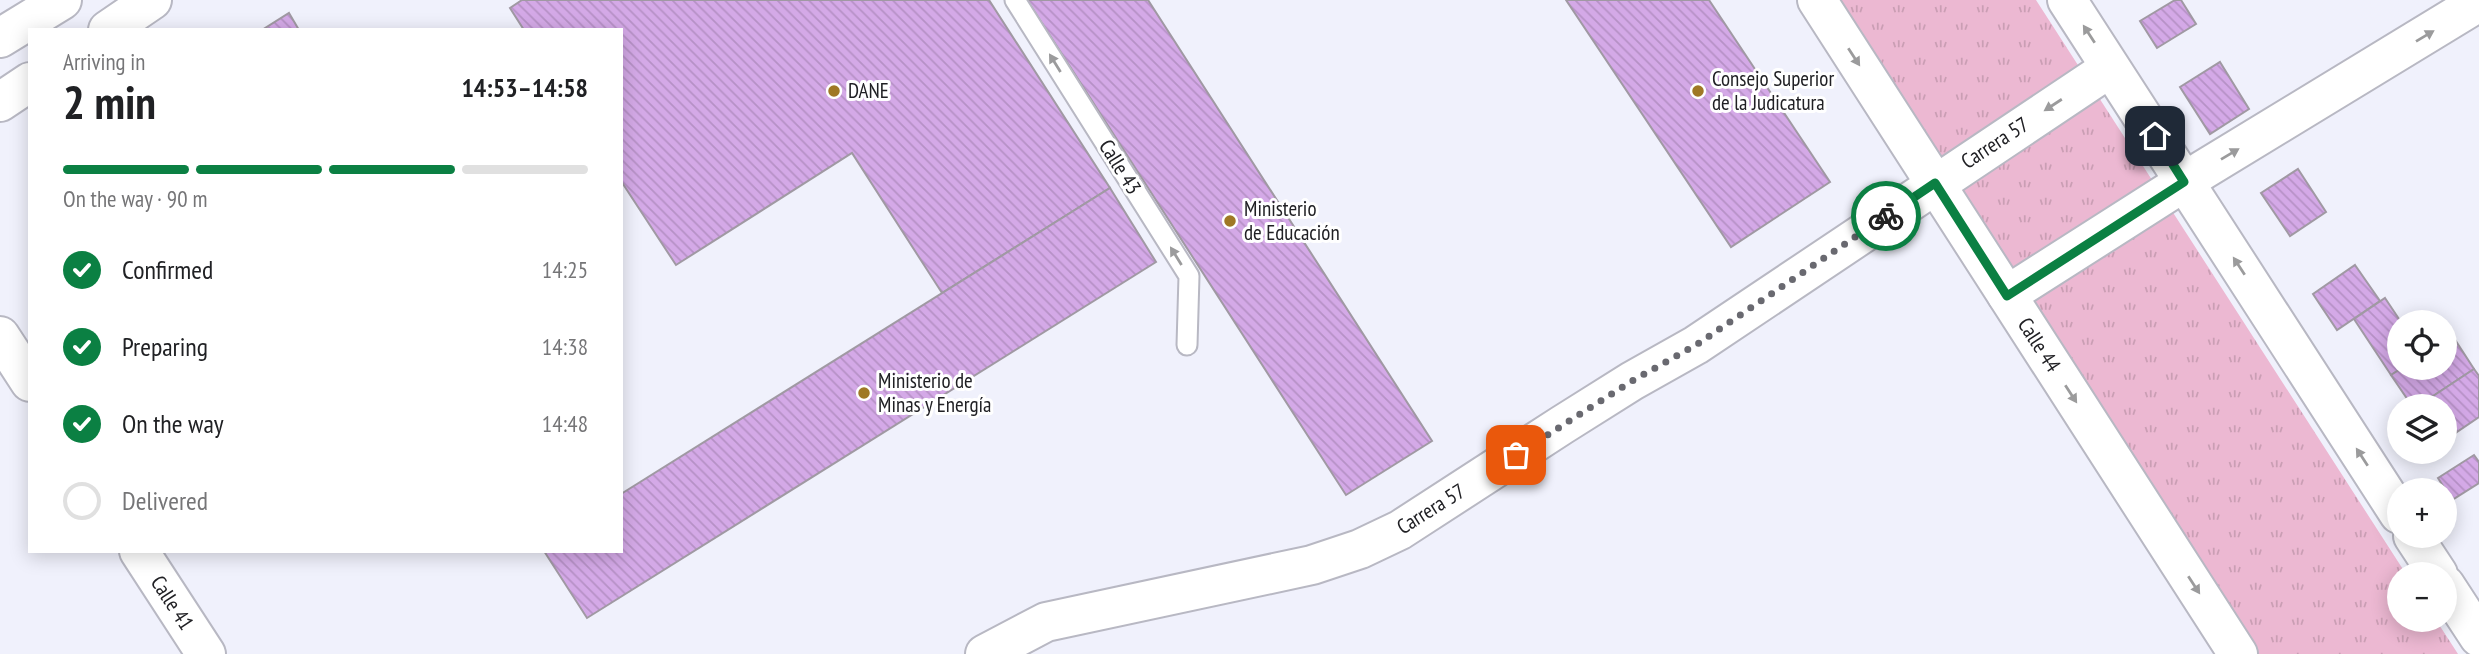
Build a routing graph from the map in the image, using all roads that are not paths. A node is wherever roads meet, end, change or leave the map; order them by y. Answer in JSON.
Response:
{"nodes":[{"id":1,"x":62,"y":0,"type":"edge"},
{"id":2,"x":152,"y":0,"type":"edge"},
{"id":3,"x":1015,"y":0,"type":"edge"},
{"id":4,"x":1817,"y":0,"type":"edge"},
{"id":5,"x":2067,"y":0,"type":"edge"},
{"id":6,"x":2477,"y":7,"type":"edge"},
{"id":7,"x":111,"y":28,"type":"edge"},
{"id":8,"x":4,"y":30,"type":"edge"},
{"id":9,"x":2110,"y":68,"type":"junction"},
{"id":10,"x":28,"y":83,"type":"edge"},
{"id":11,"x":0,"y":102,"type":"edge"},
{"id":12,"x":2184,"y":182,"type":"junction"},
{"id":13,"x":1935,"y":183,"type":"junction"},
{"id":14,"x":2007,"y":296,"type":"junction"},
{"id":15,"x":0,"y":336,"type":"edge"},
{"id":16,"x":1187,"y":345,"type":"dead end"},
{"id":17,"x":28,"y":379,"type":"edge"},
{"id":18,"x":2387,"y":495,"type":"edge"},
{"id":19,"x":140,"y":553,"type":"edge"},
{"id":20,"x":2457,"y":603,"type":"edge"},
{"id":21,"x":2479,"y":637,"type":"edge"},
{"id":22,"x":206,"y":654,"type":"edge"},
{"id":23,"x":985,"y":654,"type":"edge"},
{"id":24,"x":2238,"y":654,"type":"edge"}],
"edges":[{"from":1,"to":8,"type":"street"},
{"from":2,"to":7,"type":"street"},
{"from":16,"to":3,"type":"lane","name":"Calle 43","one_way":true},
{"from":4,"to":13,"type":"street","name":"Calle 44","one_way":true},
{"from":9,"to":5,"type":"street","one_way":true},
{"from":12,"to":6,"type":"street","one_way":true},
{"from":9,"to":12,"type":"street"},
{"from":9,"to":13,"type":"street","name":"Carrera 57","one_way":true},
{"from":10,"to":11,"type":"street"},
{"from":12,"to":14,"type":"street"},
{"from":18,"to":12,"type":"street","one_way":true},
{"from":13,"to":14,"type":"street","name":"Calle 44"},
{"from":13,"to":23,"type":"street","name":"Carrera 57"},
{"from":14,"to":24,"type":"street","name":"Calle 44","one_way":true},
{"from":15,"to":17,"type":"street"},
{"from":19,"to":22,"type":"street","name":"Calle 41"},
{"from":20,"to":21,"type":"street"}]}
